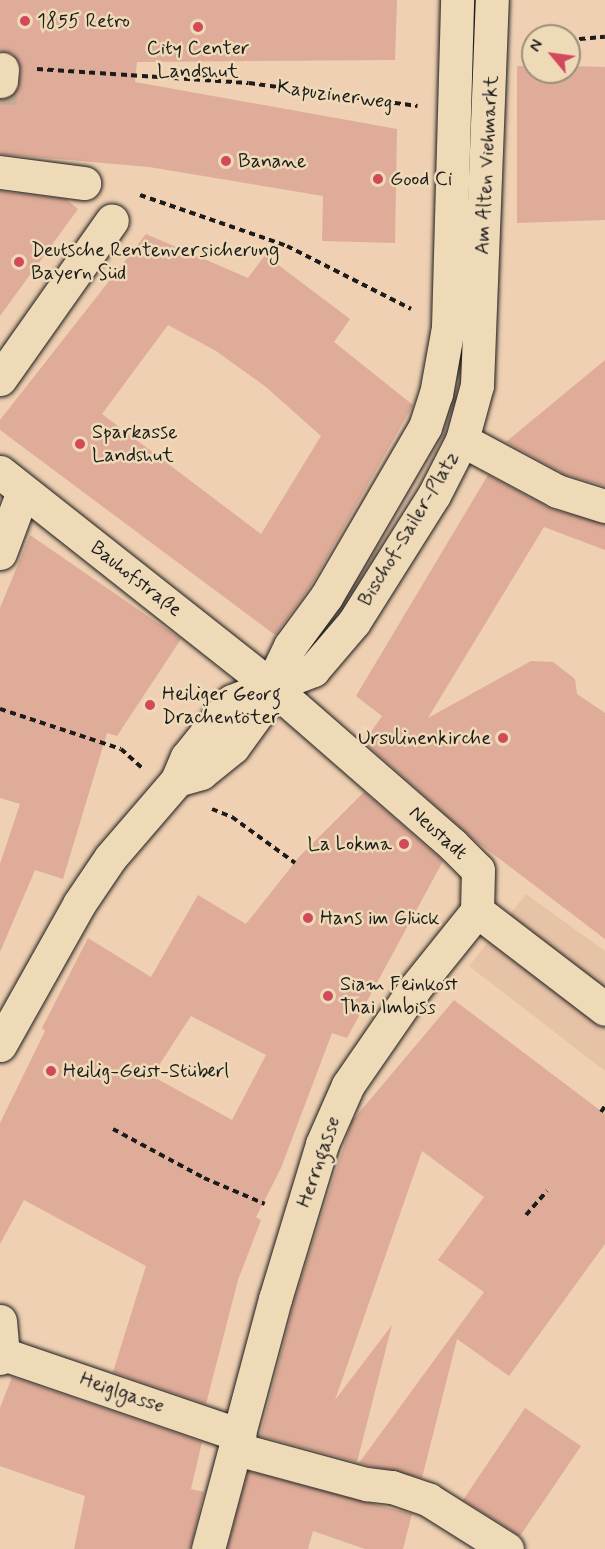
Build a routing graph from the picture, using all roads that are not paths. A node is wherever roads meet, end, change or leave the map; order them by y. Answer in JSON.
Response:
{"nodes":[{"id":1,"x":457,"y":0,"type":"edge"},
{"id":2,"x":492,"y":0,"type":"edge"},
{"id":3,"x":0,"y":172,"type":"edge"},
{"id":4,"x":84,"y":183,"type":"dead end"},
{"id":5,"x":112,"y":220,"type":"dead end"},
{"id":6,"x":448,"y":327,"type":"joint"},
{"id":7,"x":480,"y":330,"type":"joint"},
{"id":8,"x":0,"y":379,"type":"edge"},
{"id":9,"x":462,"y":440,"type":"junction"},
{"id":10,"x":12,"y":482,"type":"edge"},
{"id":11,"x":605,"y":506,"type":"edge"},
{"id":12,"x":0,"y":553,"type":"edge"},
{"id":13,"x":272,"y":687,"type":"junction"},
{"id":14,"x":477,"y":911,"type":"junction"},
{"id":15,"x":605,"y":1009,"type":"edge"},
{"id":16,"x":0,"y":1045,"type":"edge"},
{"id":17,"x":0,"y":1321,"type":"edge"},
{"id":18,"x":2,"y":1356,"type":"edge"},
{"id":19,"x":238,"y":1442,"type":"junction"},
{"id":20,"x":208,"y":1549,"type":"edge"},
{"id":21,"x":507,"y":1549,"type":"edge"}],
"edges":[{"from":1,"to":6,"type":"street","name":"Am Alten Viehmarkt"},
{"from":2,"to":7,"type":"street","name":"Am Alten Viehmarkt"},
{"from":3,"to":4,"type":"street"},
{"from":5,"to":8,"type":"street"},
{"from":6,"to":13,"type":"street","name":"Bischof-Sailer-Platz"},
{"from":7,"to":9,"type":"street","name":"Bischof-Sailer-Platz"},
{"from":9,"to":11,"type":"street"},
{"from":9,"to":13,"type":"street","name":"Bischof-Sailer-Platz"},
{"from":10,"to":12,"type":"street"},
{"from":10,"to":13,"type":"street","name":"Bauhofstraße"},
{"from":13,"to":14,"type":"street","name":"Neustadt"},
{"from":13,"to":16,"type":"street","name":"Bischof-Sailer-Platz"},
{"from":14,"to":15,"type":"street"},
{"from":14,"to":19,"type":"street","name":"Herrngasse"},
{"from":17,"to":18,"type":"street","name":"Heiglgasse"},
{"from":18,"to":19,"type":"street","name":"Heiglgasse"},
{"from":19,"to":20,"type":"street","name":"Herrngasse"},
{"from":19,"to":21,"type":"street"}]}
